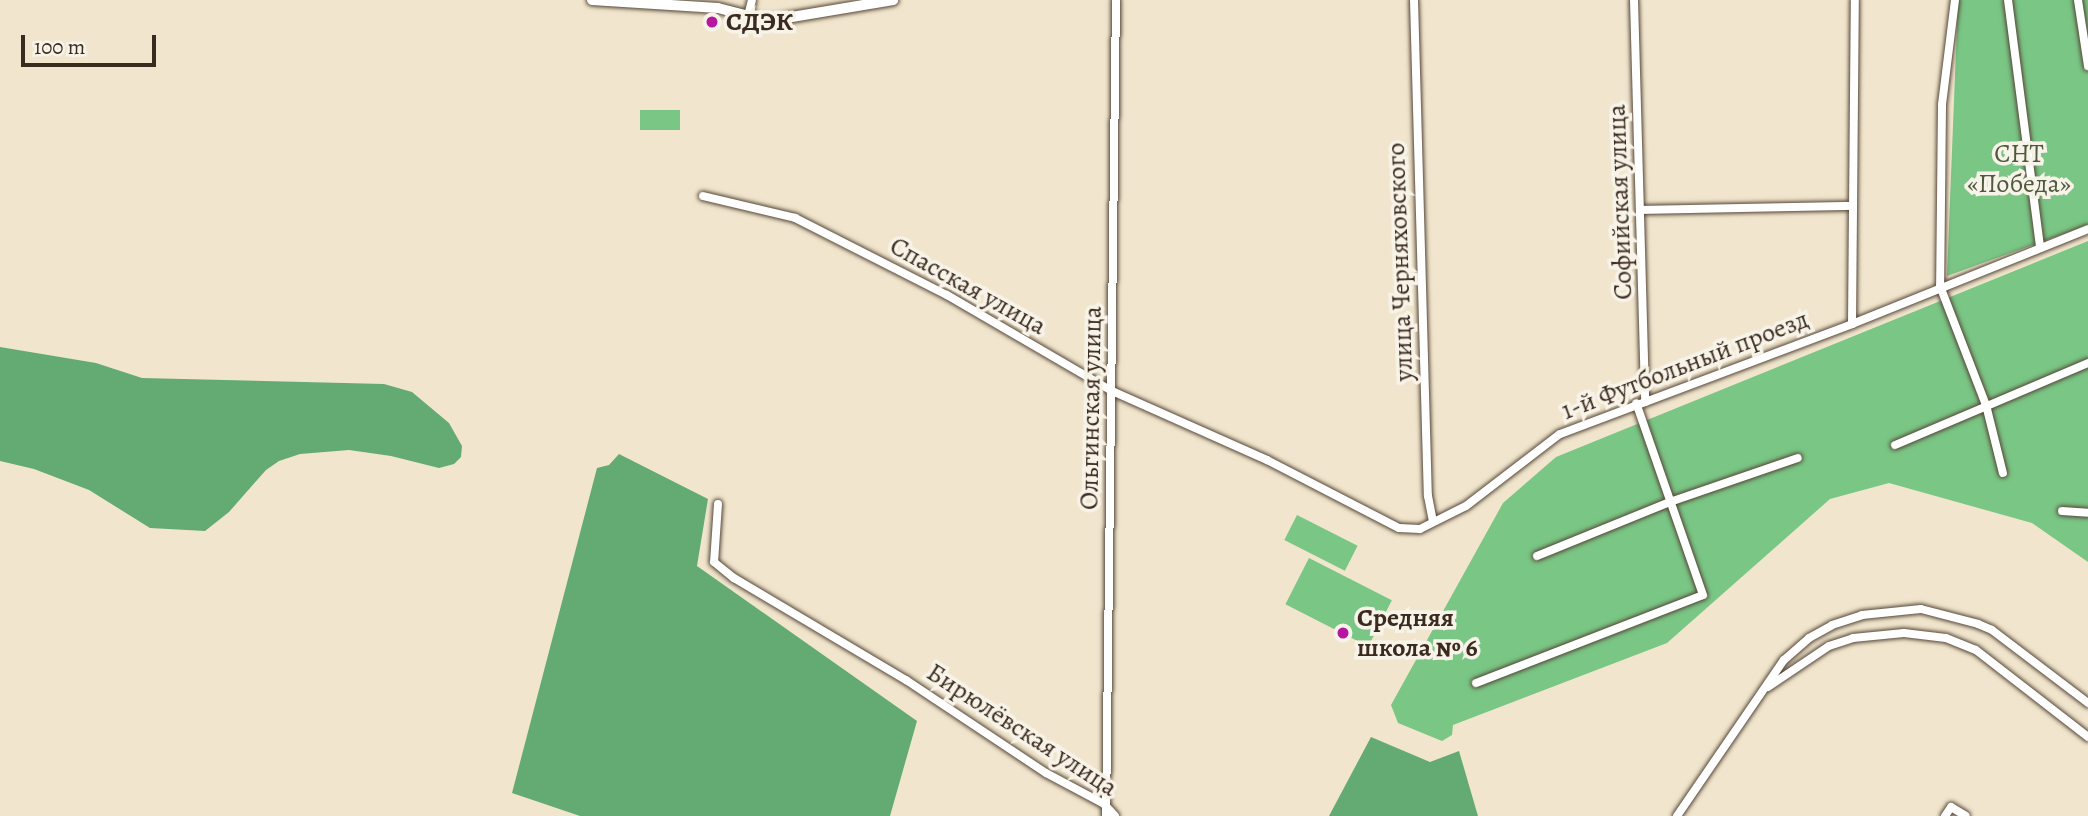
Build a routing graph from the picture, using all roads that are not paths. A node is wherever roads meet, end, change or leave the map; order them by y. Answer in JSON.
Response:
{"nodes":[{"id":1,"x":592,"y":0,"type":"edge"},
{"id":2,"x":752,"y":0,"type":"edge"},
{"id":3,"x":893,"y":0,"type":"edge"},
{"id":4,"x":1116,"y":0,"type":"edge"},
{"id":5,"x":1414,"y":0,"type":"edge"},
{"id":6,"x":1634,"y":0,"type":"edge"},
{"id":7,"x":1855,"y":0,"type":"edge"},
{"id":8,"x":1955,"y":0,"type":"edge"},
{"id":9,"x":2007,"y":0,"type":"edge"},
{"id":10,"x":2078,"y":0,"type":"edge"},
{"id":11,"x":748,"y":16,"type":"junction"},
{"id":12,"x":2088,"y":66,"type":"edge"},
{"id":13,"x":703,"y":196,"type":"dead end"},
{"id":14,"x":1853,"y":206,"type":"junction"},
{"id":15,"x":1642,"y":210,"type":"junction"},
{"id":16,"x":2088,"y":229,"type":"edge"},
{"id":17,"x":2040,"y":247,"type":"junction"},
{"id":18,"x":1940,"y":286,"type":"junction"},
{"id":19,"x":1852,"y":324,"type":"junction"},
{"id":20,"x":2088,"y":363,"type":"edge"},
{"id":21,"x":1112,"y":391,"type":"junction"},
{"id":22,"x":1640,"y":403,"type":"junction"},
{"id":23,"x":1986,"y":405,"type":"junction"},
{"id":24,"x":1895,"y":445,"type":"dead end"},
{"id":25,"x":1798,"y":458,"type":"dead end"},
{"id":26,"x":2003,"y":473,"type":"dead end"},
{"id":27,"x":1671,"y":502,"type":"junction"},
{"id":28,"x":718,"y":504,"type":"dead end"},
{"id":29,"x":2062,"y":511,"type":"dead end"},
{"id":30,"x":2088,"y":513,"type":"edge"},
{"id":31,"x":1433,"y":521,"type":"junction"},
{"id":32,"x":1537,"y":556,"type":"dead end"},
{"id":33,"x":1476,"y":683,"type":"dead end"},
{"id":34,"x":1763,"y":691,"type":"junction"},
{"id":35,"x":2088,"y":703,"type":"edge"},
{"id":36,"x":2088,"y":737,"type":"edge"},
{"id":37,"x":1104,"y":804,"type":"junction"},
{"id":38,"x":1106,"y":816,"type":"edge"},
{"id":39,"x":1115,"y":816,"type":"edge"},
{"id":40,"x":1678,"y":816,"type":"edge"},
{"id":41,"x":1945,"y":816,"type":"edge"},
{"id":42,"x":1966,"y":816,"type":"edge"}],
"edges":[{"from":1,"to":11,"type":"street"},
{"from":2,"to":11,"type":"street"},
{"from":3,"to":11,"type":"street"},
{"from":4,"to":21,"type":"street","name":"Ольгинская улица"},
{"from":5,"to":31,"type":"street","name":"улица Черняховского"},
{"from":6,"to":15,"type":"street","name":"Софийская улица"},
{"from":7,"to":14,"type":"street"},
{"from":8,"to":18,"type":"street"},
{"from":9,"to":17,"type":"street"},
{"from":10,"to":12,"type":"street"},
{"from":13,"to":21,"type":"street","name":"Спасская улица"},
{"from":14,"to":15,"type":"street"},
{"from":14,"to":19,"type":"street"},
{"from":15,"to":22,"type":"street","name":"Софийская улица"},
{"from":16,"to":17,"type":"street","name":"1-й Футбольный проезд"},
{"from":17,"to":18,"type":"street","name":"1-й Футбольный проезд"},
{"from":18,"to":19,"type":"street","name":"1-й Футбольный проезд"},
{"from":18,"to":23,"type":"street"},
{"from":19,"to":22,"type":"street","name":"1-й Футбольный проезд"},
{"from":20,"to":23,"type":"street"},
{"from":21,"to":31,"type":"street","name":"Спасская улица"},
{"from":21,"to":37,"type":"street","name":"Ольгинская улица"},
{"from":22,"to":27,"type":"street","name":"Софийская улица"},
{"from":22,"to":31,"type":"street","name":"1-й Футбольный проезд"},
{"from":23,"to":24,"type":"street"},
{"from":23,"to":26,"type":"street"},
{"from":25,"to":27,"type":"street"},
{"from":27,"to":32,"type":"street"},
{"from":27,"to":33,"type":"street","name":"Софийская улица"},
{"from":28,"to":37,"type":"street","name":"Бирюлёвская улица"},
{"from":29,"to":30,"type":"street"},
{"from":34,"to":35,"type":"street"},
{"from":34,"to":36,"type":"street"},
{"from":34,"to":40,"type":"street"},
{"from":37,"to":38,"type":"street","name":"Ольгинская улица"},
{"from":37,"to":39,"type":"street","name":"Бирюлёвская улица"},
{"from":41,"to":42,"type":"street"}]}
